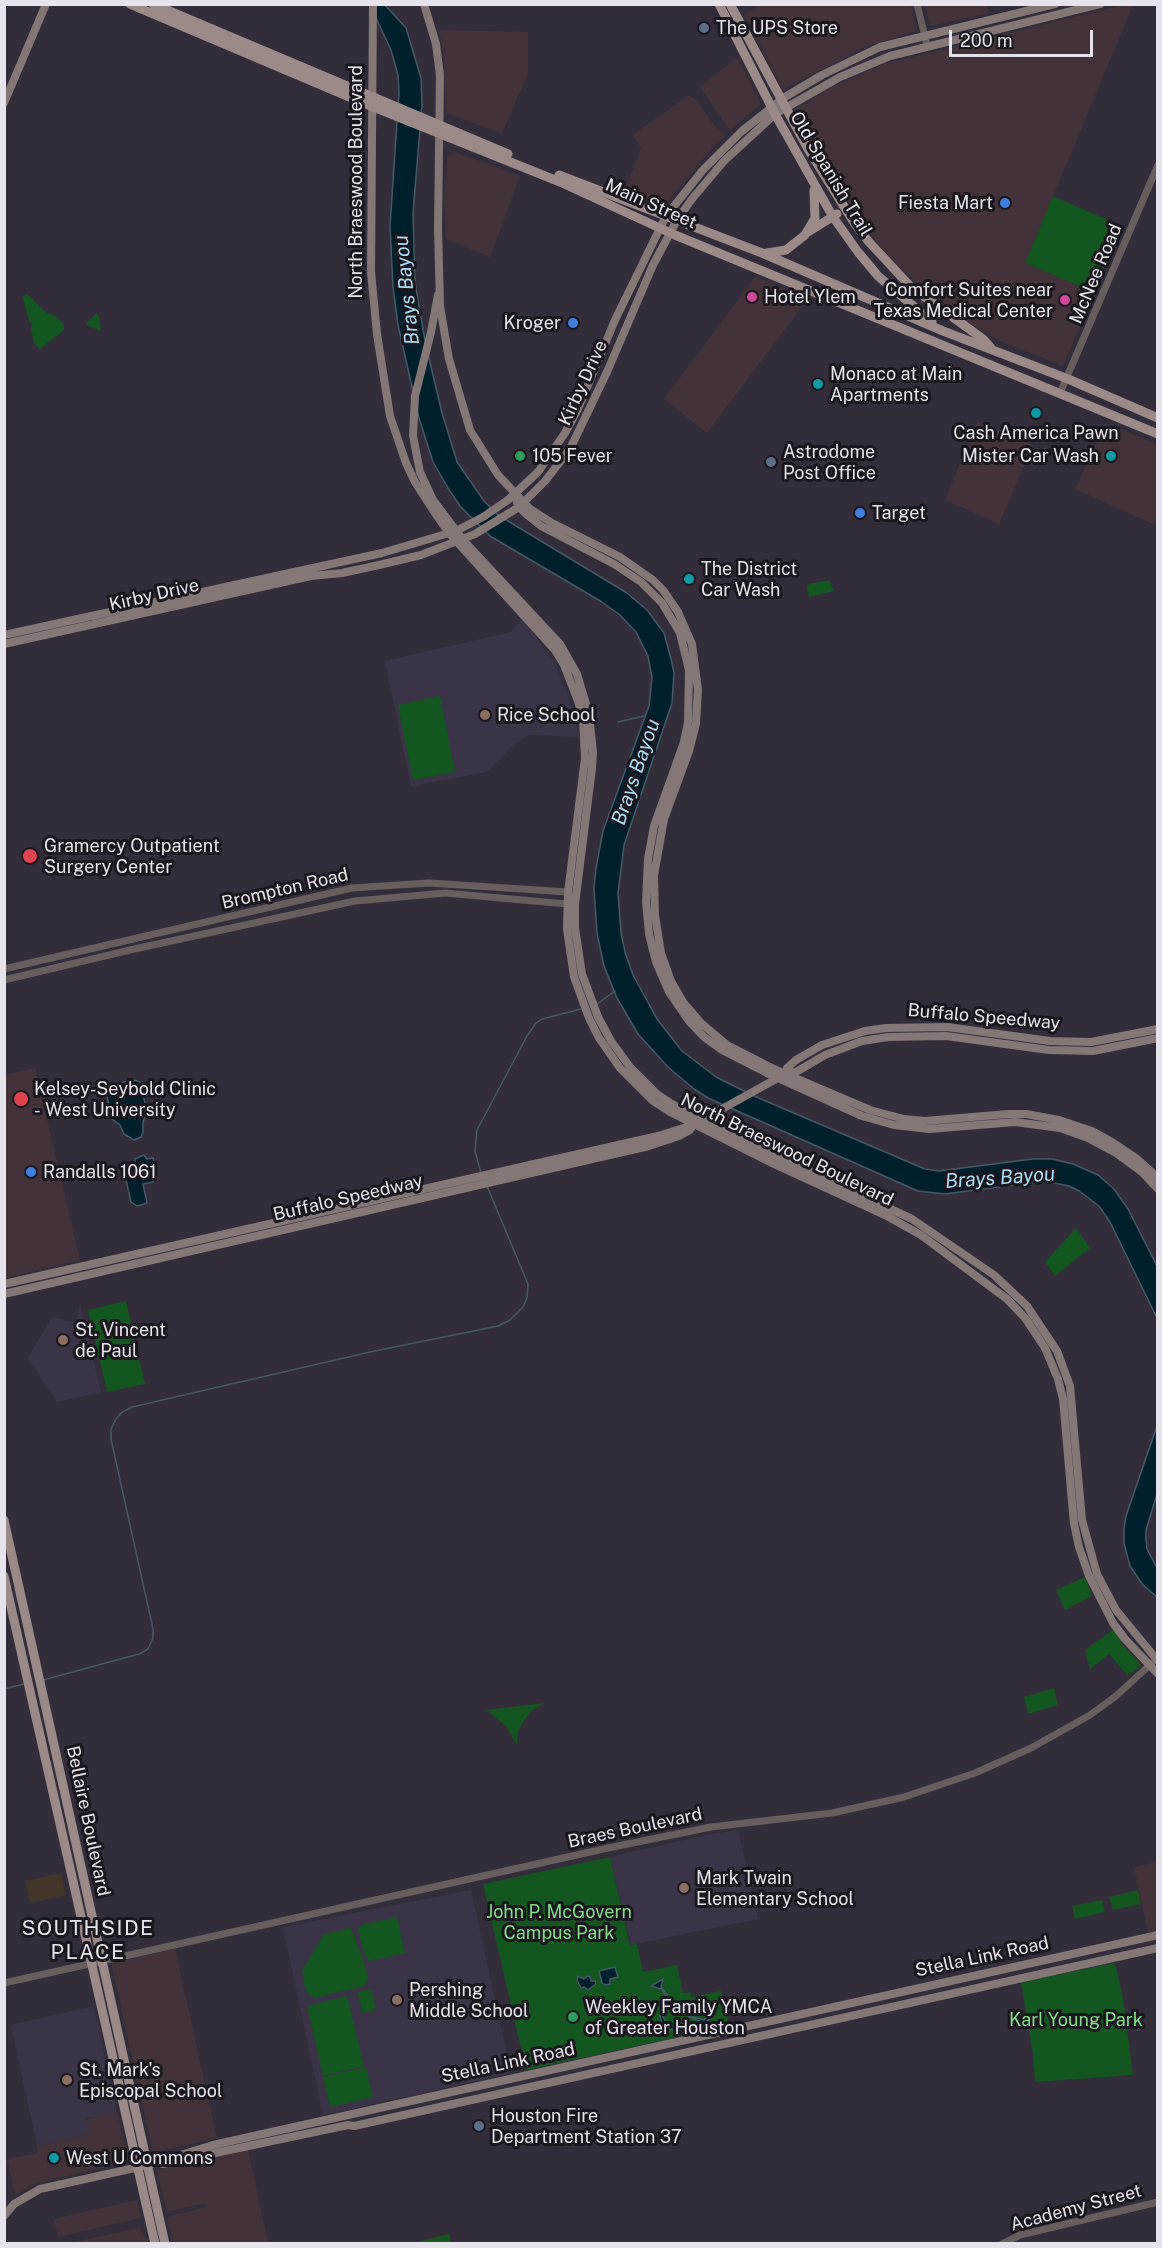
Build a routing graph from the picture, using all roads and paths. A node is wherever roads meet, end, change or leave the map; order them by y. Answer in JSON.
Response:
{"nodes":[{"id":1,"x":46,"y":4,"type":"edge"},
{"id":2,"x":130,"y":4,"type":"edge"},
{"id":3,"x":373,"y":4,"type":"edge"},
{"id":4,"x":424,"y":4,"type":"edge"},
{"id":5,"x":719,"y":4,"type":"edge"},
{"id":6,"x":730,"y":4,"type":"edge"},
{"id":7,"x":917,"y":4,"type":"edge"},
{"id":8,"x":1056,"y":4,"type":"edge"},
{"id":9,"x":1100,"y":4,"type":"edge"},
{"id":10,"x":154,"y":10,"type":"edge"},
{"id":11,"x":1000,"y":23,"type":"junction"},
{"id":12,"x":925,"y":36,"type":"junction"},
{"id":13,"x":236,"y":44,"type":"junction"},
{"id":14,"x":927,"y":45,"type":"junction"},
{"id":15,"x":755,"y":50,"type":"junction"},
{"id":16,"x":744,"y":55,"type":"junction"},
{"id":17,"x":293,"y":68,"type":"junction"},
{"id":18,"x":314,"y":77,"type":"junction"},
{"id":19,"x":372,"y":101,"type":"junction"},
{"id":20,"x":4,"y":103,"type":"edge"},
{"id":21,"x":784,"y":104,"type":"junction"},
{"id":22,"x":773,"y":110,"type":"junction"},
{"id":23,"x":436,"y":127,"type":"junction"},
{"id":24,"x":716,"y":163,"type":"junction"},
{"id":25,"x":1158,"y":165,"type":"edge"},
{"id":26,"x":811,"y":179,"type":"junction"},
{"id":27,"x":844,"y":209,"type":"junction"},
{"id":28,"x":666,"y":216,"type":"junction"},
{"id":29,"x":833,"y":217,"type":"junction"},
{"id":30,"x":677,"y":220,"type":"junction"},
{"id":31,"x":659,"y":228,"type":"junction"},
{"id":32,"x":670,"y":233,"type":"junction"},
{"id":33,"x":805,"y":235,"type":"junction"},
{"id":34,"x":762,"y":253,"type":"junction"},
{"id":35,"x":909,"y":286,"type":"junction"},
{"id":36,"x":438,"y":295,"type":"junction"},
{"id":37,"x":900,"y":296,"type":"junction"},
{"id":38,"x":909,"y":315,"type":"junction"},
{"id":39,"x":615,"y":320,"type":"junction"},
{"id":40,"x":627,"y":326,"type":"junction"},
{"id":41,"x":904,"y":329,"type":"junction"},
{"id":42,"x":943,"y":331,"type":"junction"},
{"id":43,"x":993,"y":350,"type":"junction"},
{"id":44,"x":976,"y":358,"type":"junction"},
{"id":45,"x":1068,"y":379,"type":"junction"},
{"id":46,"x":1060,"y":393,"type":"junction"},
{"id":47,"x":1158,"y":418,"type":"edge"},
{"id":48,"x":1158,"y":434,"type":"edge"},
{"id":49,"x":515,"y":494,"type":"junction"},
{"id":50,"x":518,"y":507,"type":"junction"},
{"id":51,"x":452,"y":532,"type":"junction"},
{"id":52,"x":460,"y":541,"type":"junction"},
{"id":53,"x":382,"y":553,"type":"junction"},
{"id":54,"x":357,"y":570,"type":"junction"},
{"id":55,"x":4,"y":635,"type":"edge"},
{"id":56,"x":4,"y":645,"type":"edge"},
{"id":57,"x":585,"y":792,"type":"junction"},
{"id":58,"x":429,"y":883,"type":"junction"},
{"id":59,"x":501,"y":888,"type":"junction"},
{"id":60,"x":568,"y":892,"type":"junction"},
{"id":61,"x":428,"y":896,"type":"junction"},
{"id":62,"x":500,"y":897,"type":"junction"},
{"id":63,"x":573,"y":901,"type":"junction"},
{"id":64,"x":236,"y":916,"type":"junction"},
{"id":65,"x":238,"y":927,"type":"junction"},
{"id":66,"x":4,"y":969,"type":"edge"},
{"id":67,"x":4,"y":980,"type":"edge"},
{"id":68,"x":594,"y":1018,"type":"junction"},
{"id":69,"x":1158,"y":1029,"type":"edge"},
{"id":70,"x":1158,"y":1038,"type":"edge"},
{"id":71,"x":804,"y":1067,"type":"junction"},
{"id":72,"x":756,"y":1068,"type":"junction"},
{"id":73,"x":781,"y":1076,"type":"junction"},
{"id":74,"x":807,"y":1083,"type":"junction"},
{"id":75,"x":757,"y":1088,"type":"junction"},
{"id":76,"x":719,"y":1111,"type":"junction"},
{"id":77,"x":670,"y":1112,"type":"junction"},
{"id":78,"x":697,"y":1123,"type":"junction"},
{"id":79,"x":721,"y":1130,"type":"junction"},
{"id":80,"x":672,"y":1131,"type":"junction"},
{"id":81,"x":492,"y":1178,"type":"junction"},
{"id":82,"x":1158,"y":1178,"type":"edge"},
{"id":83,"x":478,"y":1181,"type":"junction"},
{"id":84,"x":1158,"y":1189,"type":"edge"},
{"id":85,"x":49,"y":1274,"type":"junction"},
{"id":86,"x":4,"y":1284,"type":"edge"},
{"id":87,"x":46,"y":1284,"type":"junction"},
{"id":88,"x":4,"y":1294,"type":"edge"},
{"id":89,"x":1050,"y":1348,"type":"junction"},
{"id":90,"x":4,"y":1520,"type":"edge"},
{"id":91,"x":8,"y":1545,"type":"edge"},
{"id":92,"x":4,"y":1576,"type":"edge"},
{"id":93,"x":24,"y":1606,"type":"junction"},
{"id":94,"x":13,"y":1614,"type":"junction"},
{"id":95,"x":1154,"y":1662,"type":"edge"},
{"id":96,"x":1158,"y":1674,"type":"edge"},
{"id":97,"x":50,"y":1722,"type":"junction"},
{"id":98,"x":37,"y":1725,"type":"junction"},
{"id":99,"x":63,"y":1781,"type":"junction"},
{"id":100,"x":50,"y":1784,"type":"junction"},
{"id":101,"x":78,"y":1851,"type":"junction"},
{"id":102,"x":66,"y":1854,"type":"junction"},
{"id":103,"x":1158,"y":1935,"type":"edge"},
{"id":104,"x":1158,"y":1948,"type":"edge"},
{"id":105,"x":102,"y":1961,"type":"junction"},
{"id":106,"x":91,"y":1963,"type":"junction"},
{"id":107,"x":4,"y":1983,"type":"edge"},
{"id":108,"x":120,"y":2039,"type":"junction"},
{"id":109,"x":109,"y":2042,"type":"junction"},
{"id":110,"x":486,"y":2084,"type":"junction"},
{"id":111,"x":466,"y":2089,"type":"junction"},
{"id":112,"x":454,"y":2091,"type":"junction"},
{"id":113,"x":489,"y":2095,"type":"junction"},
{"id":114,"x":469,"y":2100,"type":"junction"},
{"id":115,"x":456,"y":2102,"type":"junction"},
{"id":116,"x":136,"y":2113,"type":"junction"},
{"id":117,"x":126,"y":2115,"type":"junction"},
{"id":118,"x":214,"y":2149,"type":"junction"},
{"id":119,"x":148,"y":2165,"type":"junction"},
{"id":120,"x":137,"y":2167,"type":"junction"},
{"id":121,"x":1158,"y":2202,"type":"edge"},
{"id":122,"x":4,"y":2216,"type":"edge"},
{"id":123,"x":154,"y":2244,"type":"edge"},
{"id":124,"x":165,"y":2244,"type":"edge"},
{"id":125,"x":1002,"y":2244,"type":"edge"}],
"edges":[{"from":1,"to":20,"type":"main road"},
{"from":2,"to":10,"type":"main road","name":"Main Street"},
{"from":3,"to":19,"type":"main road","name":"North Braeswood Boulevard"},
{"from":4,"to":23,"type":"main road"},
{"from":5,"to":16,"type":"main road","name":"Old Spanish Trail"},
{"from":6,"to":15,"type":"main road","name":"Old Spanish Trail"},
{"from":7,"to":12,"type":"street"},
{"from":8,"to":11,"type":"main road","name":"Kirby Drive"},
{"from":9,"to":11,"type":"main road","name":"Kirby Drive"},
{"from":10,"to":13,"type":"main road","name":"Main Street"},
{"from":10,"to":13,"type":"main road","name":"Main Street"},
{"from":11,"to":12,"type":"main road","name":"Kirby Drive"},
{"from":11,"to":14,"type":"main road","name":"Kirby Drive"},
{"from":12,"to":14,"type":"street"},
{"from":12,"to":21,"type":"main road","name":"Kirby Drive"},
{"from":13,"to":17,"type":"main road","name":"Main Street"},
{"from":13,"to":17,"type":"main road","name":"Main Street"},
{"from":14,"to":21,"type":"main road","name":"Kirby Drive"},
{"from":15,"to":16,"type":"main road"},
{"from":15,"to":21,"type":"main road","name":"Old Spanish Trail"},
{"from":16,"to":22,"type":"main road","name":"Old Spanish Trail"},
{"from":17,"to":18,"type":"main road","name":"Main Street"},
{"from":18,"to":19,"type":"main road","name":"Main Street"},
{"from":18,"to":19,"type":"main road","name":"Main Street"},
{"from":19,"to":23,"type":"main road","name":"Main Street"},
{"from":19,"to":51,"type":"main road","name":"North Braeswood Boulevard"},
{"from":21,"to":22,"type":"main road","name":"Kirby Drive"},
{"from":21,"to":27,"type":"main road","name":"Old Spanish Trail"},
{"from":22,"to":24,"type":"main road","name":"Kirby Drive"},
{"from":22,"to":26,"type":"main road","name":"Old Spanish Trail"},
{"from":23,"to":28,"type":"main road","name":"Main Street"},
{"from":23,"to":31,"type":"main road","name":"Main Street"},
{"from":23,"to":36,"type":"main road"},
{"from":24,"to":28,"type":"main road","name":"Kirby Drive"},
{"from":24,"to":30,"type":"main road","name":"Kirby Drive"},
{"from":25,"to":45,"type":"street","name":"McNee Road"},
{"from":26,"to":29,"type":"main road","name":"Old Spanish Trail"},
{"from":26,"to":33,"type":"main road"},
{"from":27,"to":29,"type":"main road"},
{"from":27,"to":35,"type":"main road","name":"Old Spanish Trail"},
{"from":28,"to":30,"type":"main road","name":"Main Street"},
{"from":28,"to":31,"type":"main road","name":"Kirby Drive"},
{"from":29,"to":33,"type":"main road"},
{"from":29,"to":37,"type":"main road","name":"Old Spanish Trail"},
{"from":30,"to":32,"type":"main road","name":"Kirby Drive"},
{"from":30,"to":34,"type":"main road","name":"Main Street"},
{"from":31,"to":32,"type":"main road","name":"Main Street"},
{"from":31,"to":39,"type":"main road","name":"Kirby Drive"},
{"from":32,"to":40,"type":"main road","name":"Kirby Drive"},
{"from":32,"to":41,"type":"main road","name":"Main Street"},
{"from":33,"to":34,"type":"main road"},
{"from":34,"to":38,"type":"main road","name":"Main Street"},
{"from":35,"to":37,"type":"main road"},
{"from":35,"to":43,"type":"main road","name":"Old Spanish Trail"},
{"from":36,"to":49,"type":"main road"},
{"from":36,"to":51,"type":"main road","name":"North Braeswood Boulevard"},
{"from":37,"to":42,"type":"main road","name":"Old Spanish Trail"},
{"from":38,"to":41,"type":"main road"},
{"from":38,"to":42,"type":"main road","name":"Main Street"},
{"from":39,"to":40,"type":"main road"},
{"from":39,"to":49,"type":"main road","name":"Kirby Drive"},
{"from":40,"to":50,"type":"main road","name":"Kirby Drive"},
{"from":41,"to":44,"type":"main road","name":"Main Street"},
{"from":42,"to":43,"type":"main road","name":"Main Street"},
{"from":42,"to":44,"type":"main road","name":"Old Spanish Trail"},
{"from":43,"to":45,"type":"main road","name":"Main Street"},
{"from":44,"to":46,"type":"main road","name":"Main Street"},
{"from":45,"to":46,"type":"street","name":"McNee Road"},
{"from":45,"to":47,"type":"main road","name":"Main Street"},
{"from":46,"to":48,"type":"main road","name":"Main Street"},
{"from":49,"to":50,"type":"main road"},
{"from":49,"to":51,"type":"main road","name":"Kirby Drive"},
{"from":50,"to":52,"type":"main road","name":"Kirby Drive"},
{"from":50,"to":72,"type":"main road"},
{"from":50,"to":73,"type":"main road"},
{"from":51,"to":52,"type":"main road","name":"North Braeswood Boulevard"},
{"from":51,"to":53,"type":"main road","name":"Kirby Drive"},
{"from":52,"to":54,"type":"main road","name":"Kirby Drive"},
{"from":52,"to":57,"type":"main road","name":"North Braeswood Boulevard"},
{"from":53,"to":54,"type":"main road"},
{"from":53,"to":55,"type":"main road","name":"Kirby Drive"},
{"from":54,"to":56,"type":"main road","name":"Kirby Drive"},
{"from":57,"to":60,"type":"main road","name":"North Braeswood Boulevard"},
{"from":57,"to":63,"type":"main road","name":"North Braeswood Boulevard"},
{"from":58,"to":59,"type":"street","name":"Brompton Road"},
{"from":58,"to":61,"type":"street"},
{"from":58,"to":64,"type":"street","name":"Brompton Road"},
{"from":59,"to":60,"type":"street","name":"Brompton Road"},
{"from":59,"to":62,"type":"street"},
{"from":60,"to":63,"type":"main road","name":"North Braeswood Boulevard"},
{"from":61,"to":62,"type":"street","name":"Brompton Road"},
{"from":61,"to":65,"type":"street","name":"Brompton Road"},
{"from":62,"to":63,"type":"street","name":"Brompton Road"},
{"from":63,"to":68,"type":"main road","name":"North Braeswood Boulevard"},
{"from":64,"to":65,"type":"street"},
{"from":64,"to":66,"type":"street","name":"Brompton Road"},
{"from":65,"to":67,"type":"street","name":"Brompton Road"},
{"from":68,"to":77,"type":"main road","name":"North Braeswood Boulevard"},
{"from":68,"to":78,"type":"main road","name":"North Braeswood Boulevard"},
{"from":69,"to":73,"type":"main road","name":"Buffalo Speedway"},
{"from":70,"to":71,"type":"main road","name":"Buffalo Speedway"},
{"from":71,"to":73,"type":"main road","name":"Buffalo Speedway"},
{"from":71,"to":74,"type":"main road"},
{"from":72,"to":73,"type":"main road"},
{"from":72,"to":75,"type":"main road"},
{"from":73,"to":74,"type":"main road"},
{"from":73,"to":75,"type":"main road","name":"Buffalo Speedway"},
{"from":73,"to":84,"type":"main road"},
{"from":74,"to":82,"type":"main road"},
{"from":75,"to":76,"type":"main road","name":"Buffalo Speedway"},
{"from":76,"to":78,"type":"main road","name":"Buffalo Speedway"},
{"from":76,"to":79,"type":"main road"},
{"from":77,"to":78,"type":"main road","name":"North Braeswood Boulevard"},
{"from":77,"to":80,"type":"main road"},
{"from":78,"to":79,"type":"main road","name":"North Braeswood Boulevard"},
{"from":78,"to":80,"type":"main road","name":"Buffalo Speedway"},
{"from":78,"to":81,"type":"main road","name":"Buffalo Speedway"},
{"from":78,"to":89,"type":"main road","name":"North Braeswood Boulevard"},
{"from":79,"to":89,"type":"main road","name":"North Braeswood Boulevard"},
{"from":80,"to":81,"type":"main road","name":"Buffalo Speedway"},
{"from":81,"to":83,"type":"main road","name":"Buffalo Speedway"},
{"from":83,"to":85,"type":"main road","name":"Buffalo Speedway"},
{"from":83,"to":87,"type":"main road","name":"Buffalo Speedway"},
{"from":85,"to":86,"type":"main road","name":"Buffalo Speedway"},
{"from":85,"to":87,"type":"main road"},
{"from":87,"to":88,"type":"main road","name":"Buffalo Speedway"},
{"from":89,"to":95,"type":"main road","name":"North Braeswood Boulevard"},
{"from":90,"to":91,"type":"main road","name":"Bellaire Boulevard"},
{"from":91,"to":93,"type":"main road","name":"Bellaire Boulevard"},
{"from":92,"to":94,"type":"main road","name":"Bellaire Boulevard"},
{"from":93,"to":94,"type":"main road"},
{"from":93,"to":97,"type":"main road","name":"Bellaire Boulevard"},
{"from":94,"to":98,"type":"main road","name":"Bellaire Boulevard"},
{"from":95,"to":96,"type":"main road","name":"North Braeswood Boulevard"},
{"from":95,"to":105,"type":"street","name":"Braes Boulevard"},
{"from":97,"to":98,"type":"main road"},
{"from":97,"to":99,"type":"main road","name":"Bellaire Boulevard"},
{"from":98,"to":100,"type":"main road","name":"Bellaire Boulevard"},
{"from":99,"to":100,"type":"main road"},
{"from":99,"to":101,"type":"main road","name":"Bellaire Boulevard"},
{"from":100,"to":102,"type":"main road","name":"Bellaire Boulevard"},
{"from":101,"to":102,"type":"main road"},
{"from":101,"to":105,"type":"main road","name":"Bellaire Boulevard"},
{"from":102,"to":106,"type":"main road","name":"Bellaire Boulevard"},
{"from":103,"to":110,"type":"main road","name":"Stella Link Road"},
{"from":104,"to":113,"type":"main road","name":"Stella Link Road"},
{"from":105,"to":106,"type":"street","name":"Braes Boulevard"},
{"from":105,"to":108,"type":"main road","name":"Bellaire Boulevard"},
{"from":106,"to":107,"type":"street","name":"Braes Boulevard"},
{"from":106,"to":109,"type":"main road","name":"Bellaire Boulevard"},
{"from":108,"to":109,"type":"main road"},
{"from":108,"to":116,"type":"main road","name":"Bellaire Boulevard"},
{"from":109,"to":117,"type":"main road","name":"Bellaire Boulevard"},
{"from":110,"to":111,"type":"main road","name":"Stella Link Road"},
{"from":110,"to":113,"type":"main road"},
{"from":111,"to":112,"type":"main road","name":"Stella Link Road"},
{"from":111,"to":114,"type":"main road"},
{"from":112,"to":115,"type":"main road"},
{"from":112,"to":118,"type":"main road","name":"Stella Link Road"},
{"from":113,"to":114,"type":"main road","name":"Stella Link Road"},
{"from":114,"to":115,"type":"main road","name":"Stella Link Road"},
{"from":115,"to":118,"type":"main road","name":"Stella Link Road"},
{"from":116,"to":117,"type":"main road"},
{"from":116,"to":119,"type":"main road","name":"Bellaire Boulevard"},
{"from":117,"to":120,"type":"main road","name":"Bellaire Boulevard"},
{"from":118,"to":119,"type":"main road","name":"Stella Link Road"},
{"from":119,"to":120,"type":"main road","name":"Stella Link Road"},
{"from":119,"to":124,"type":"main road","name":"Bellaire Boulevard"},
{"from":120,"to":122,"type":"main road","name":"Stella Link Road"},
{"from":120,"to":123,"type":"main road","name":"Bellaire Boulevard"},
{"from":121,"to":125,"type":"street","name":"Academy Street"}]}
